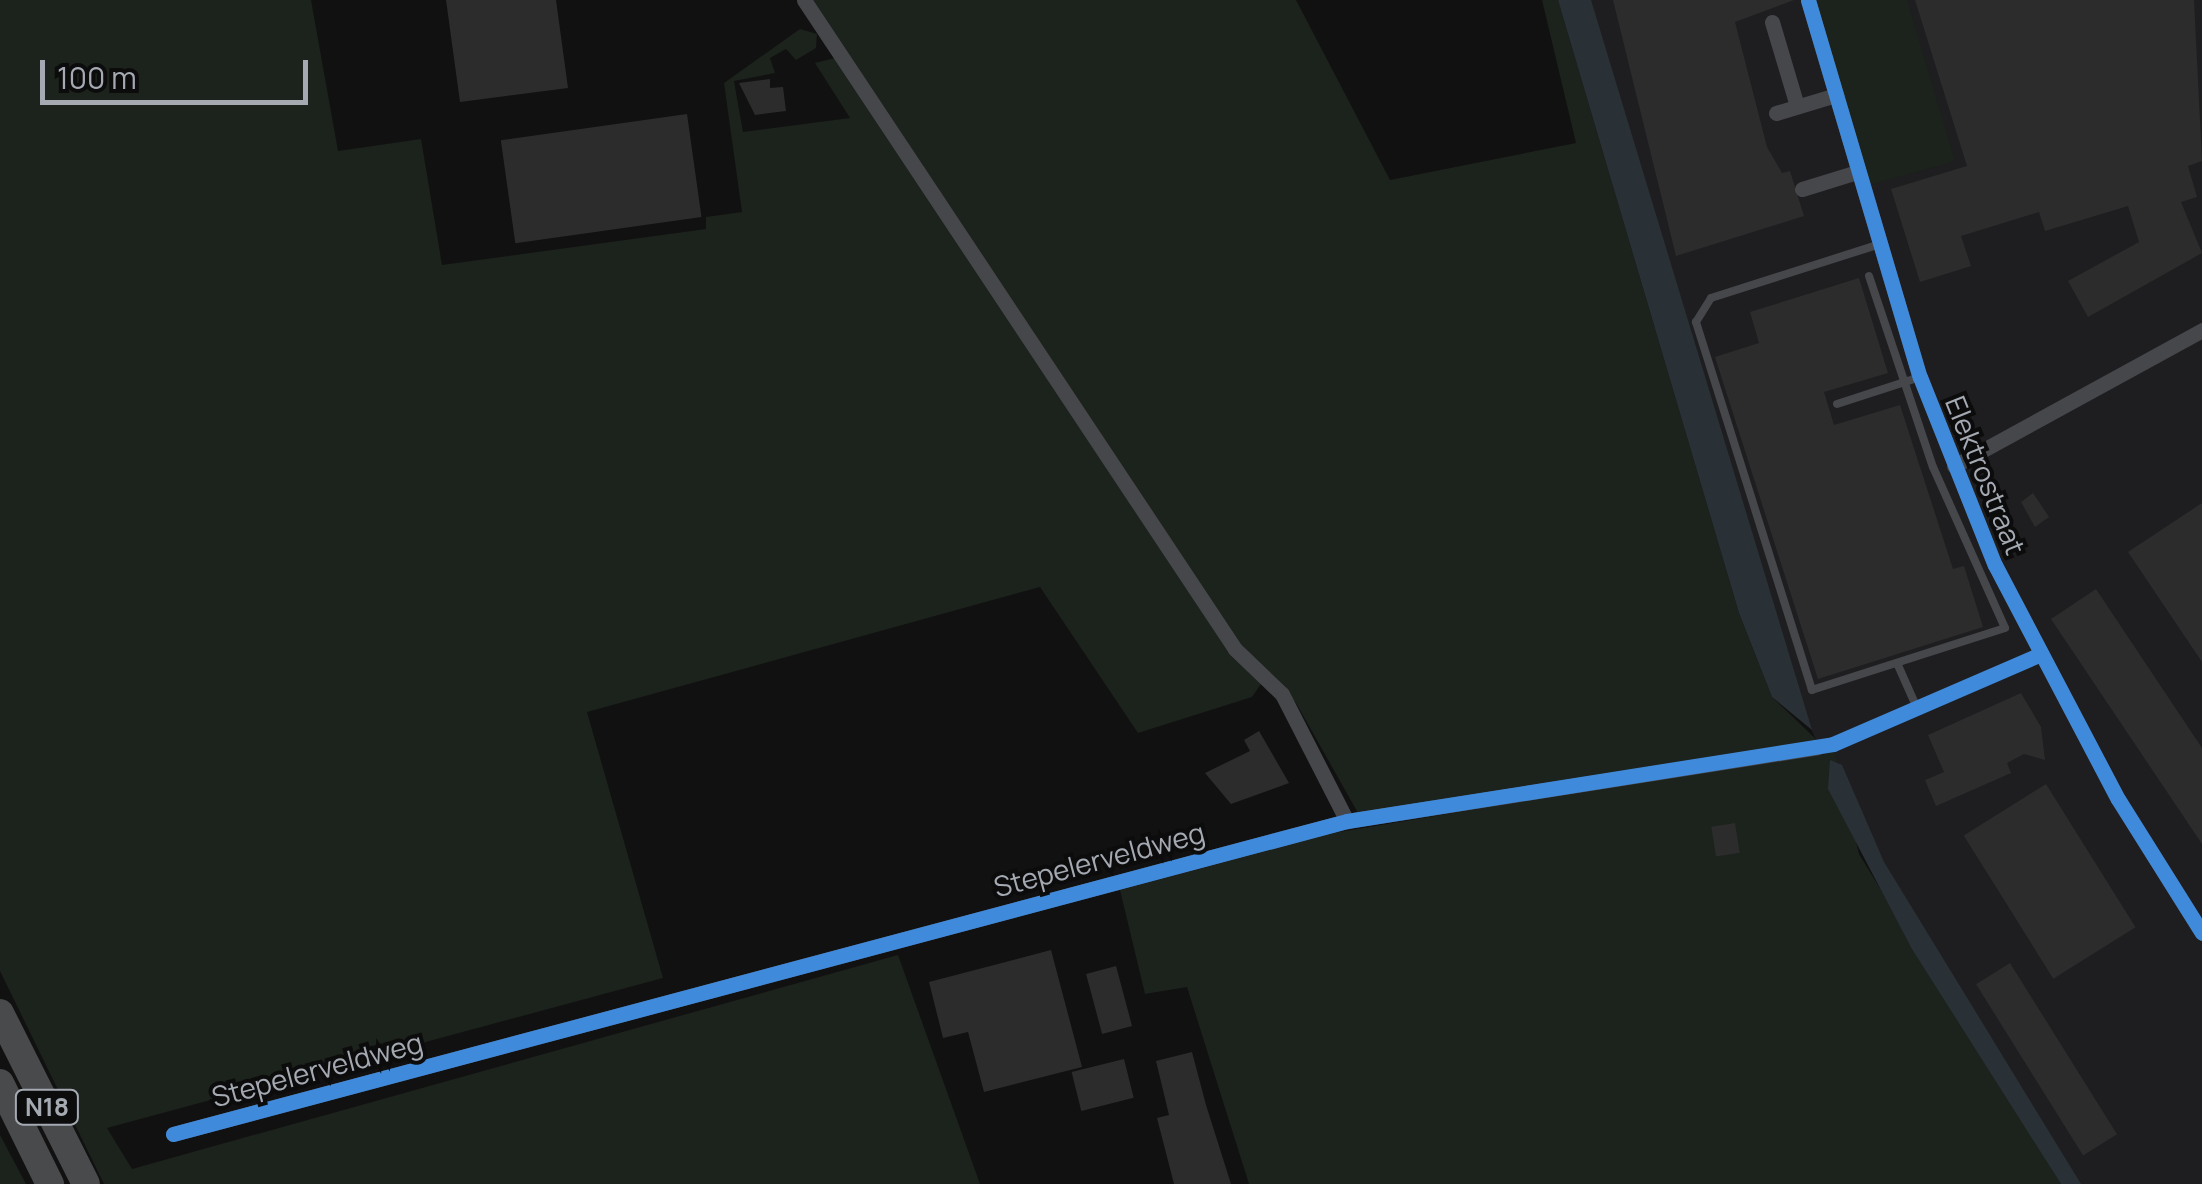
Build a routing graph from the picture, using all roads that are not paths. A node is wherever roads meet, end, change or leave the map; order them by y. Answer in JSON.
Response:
{"nodes":[{"id":1,"x":804,"y":0,"type":"edge"},
{"id":2,"x":1808,"y":0,"type":"edge"},
{"id":3,"x":1772,"y":22,"type":"dead end"},
{"id":4,"x":1836,"y":95,"type":"junction"},
{"id":5,"x":1797,"y":106,"type":"junction"},
{"id":6,"x":1776,"y":113,"type":"dead end"},
{"id":7,"x":1857,"y":172,"type":"junction"},
{"id":8,"x":1802,"y":190,"type":"dead end"},
{"id":9,"x":1878,"y":245,"type":"junction"},
{"id":10,"x":1869,"y":276,"type":"dead end"},
{"id":11,"x":1898,"y":309,"type":"junction"},
{"id":12,"x":1880,"y":314,"type":"junction"},
{"id":13,"x":2202,"y":330,"type":"edge"},
{"id":14,"x":1920,"y":376,"type":"junction"},
{"id":15,"x":1902,"y":383,"type":"junction"},
{"id":16,"x":1837,"y":404,"type":"dead end"},
{"id":17,"x":1954,"y":466,"type":"junction"},
{"id":18,"x":1933,"y":467,"type":"junction"},
{"id":19,"x":1980,"y":528,"type":"junction"},
{"id":20,"x":1962,"y":535,"type":"junction"},
{"id":21,"x":1897,"y":663,"type":"junction"},
{"id":22,"x":1917,"y":708,"type":"dead end"},
{"id":23,"x":1817,"y":747,"type":"dead end"},
{"id":24,"x":1348,"y":821,"type":"junction"},
{"id":25,"x":2202,"y":933,"type":"edge"},
{"id":26,"x":3,"y":1017,"type":"edge"},
{"id":27,"x":0,"y":1083,"type":"edge"},
{"id":28,"x":0,"y":1104,"type":"edge"},
{"id":29,"x":173,"y":1134,"type":"dead end"},
{"id":30,"x":47,"y":1178,"type":"edge"},
{"id":31,"x":86,"y":1184,"type":"edge"}],
"edges":[{"from":1,"to":24,"type":"street"},
{"from":2,"to":4,"type":"street","name":"Elektrostraat"},
{"from":3,"to":5,"type":"street"},
{"from":4,"to":5,"type":"street"},
{"from":4,"to":7,"type":"street","name":"Elektrostraat"},
{"from":5,"to":6,"type":"street"},
{"from":7,"to":8,"type":"street"},
{"from":7,"to":9,"type":"street","name":"Elektrostraat"},
{"from":9,"to":11,"type":"street","name":"Elektrostraat"},
{"from":9,"to":21,"type":"lane"},
{"from":10,"to":12,"type":"lane"},
{"from":11,"to":12,"type":"lane"},
{"from":11,"to":14,"type":"street","name":"Elektrostraat"},
{"from":12,"to":15,"type":"lane"},
{"from":13,"to":17,"type":"street","name":"Elektrostraat"},
{"from":14,"to":15,"type":"lane"},
{"from":14,"to":17,"type":"street","name":"Elektrostraat"},
{"from":15,"to":16,"type":"lane"},
{"from":15,"to":18,"type":"lane"},
{"from":17,"to":18,"type":"lane"},
{"from":17,"to":19,"type":"street","name":"Elektrostraat"},
{"from":18,"to":20,"type":"lane"},
{"from":19,"to":20,"type":"lane"},
{"from":19,"to":25,"type":"street","name":"Elektrostraat"},
{"from":20,"to":21,"type":"lane"},
{"from":21,"to":22,"type":"lane"},
{"from":23,"to":24,"type":"street","name":"Stepelerveldweg"},
{"from":24,"to":29,"type":"street","name":"Stepelerveldweg"},
{"from":26,"to":31,"type":"highway","number":"N18"},
{"from":27,"to":30,"type":"highway","number":"N18"},
{"from":28,"to":30,"type":"highway","number":"N18"}]}
